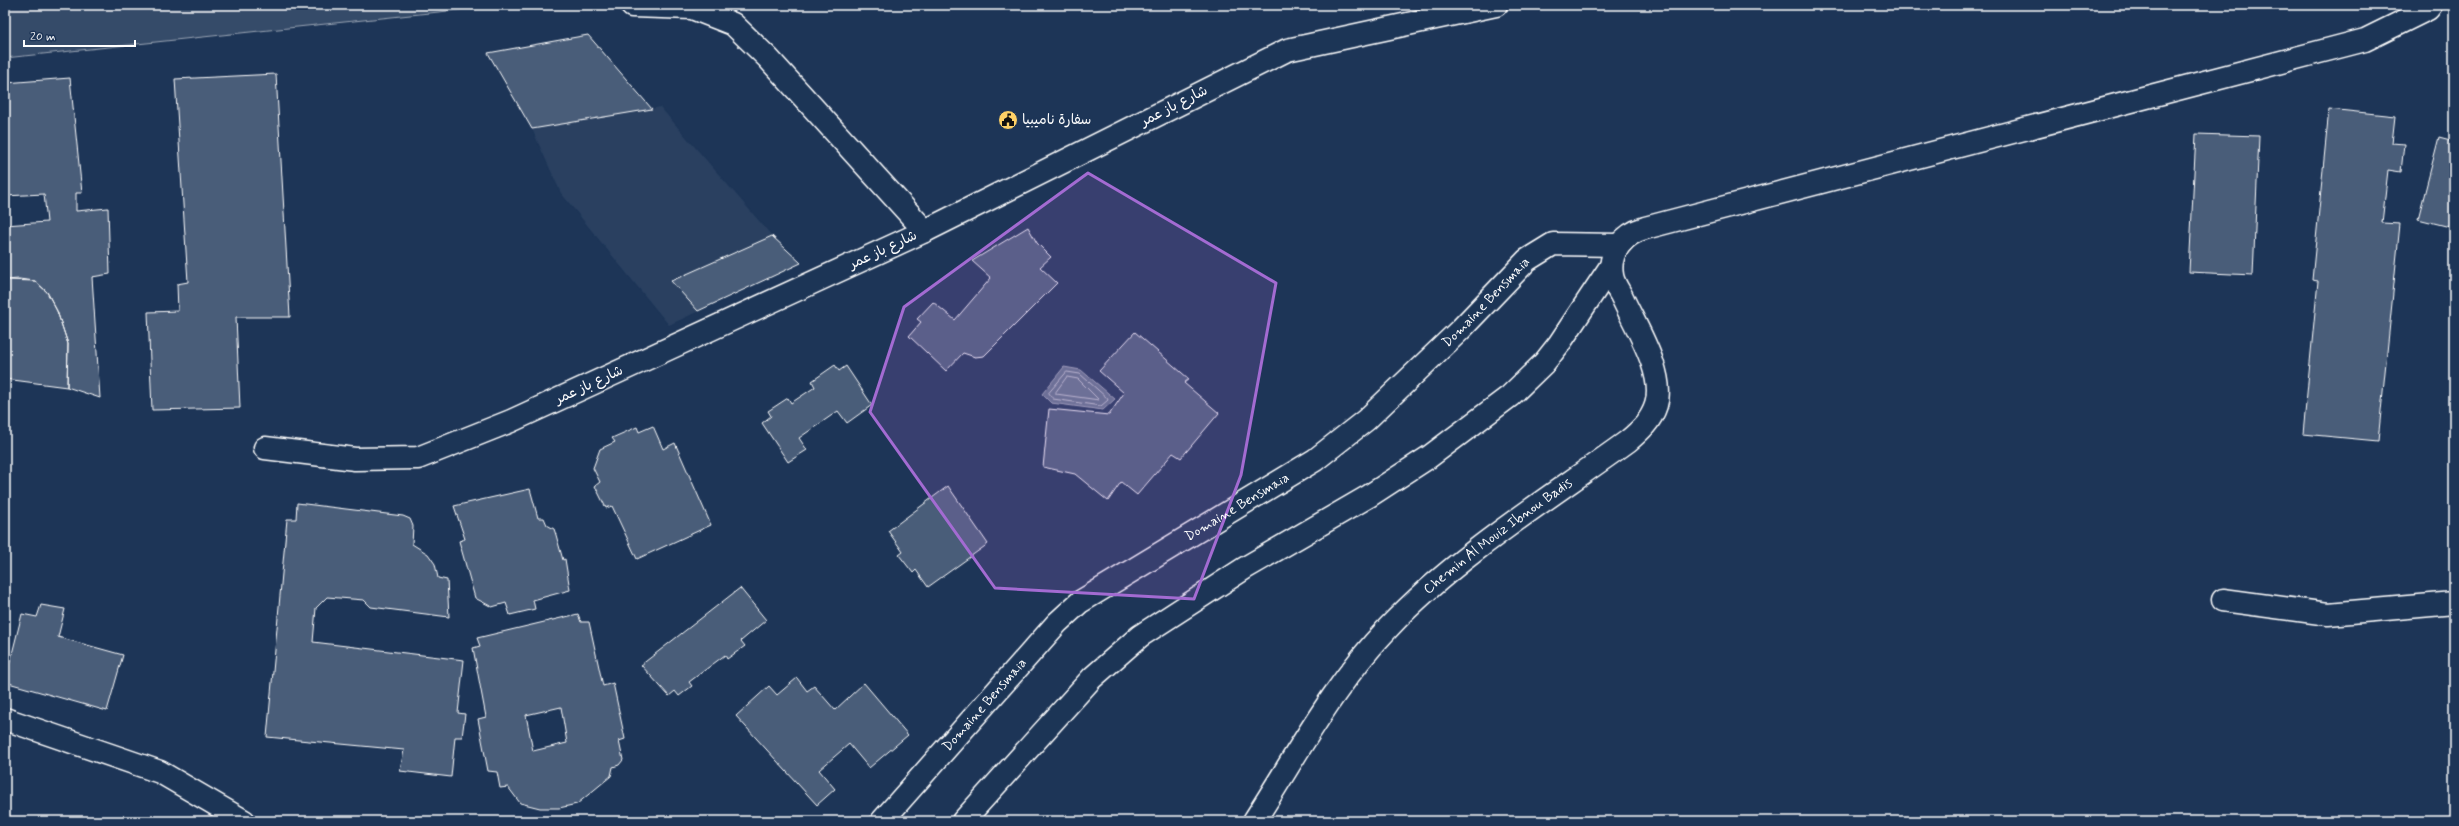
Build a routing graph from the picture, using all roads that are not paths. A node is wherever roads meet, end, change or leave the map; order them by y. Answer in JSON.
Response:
{"nodes":[{"id":1,"x":1496,"y":5,"type":"edge"},
{"id":2,"x":632,"y":6,"type":"dead end"},
{"id":3,"x":2428,"y":6,"type":"edge"},
{"id":4,"x":925,"y":231,"type":"junction"},
{"id":5,"x":1619,"y":245,"type":"junction"},
{"id":6,"x":1611,"y":266,"type":"junction"},
{"id":7,"x":265,"y":448,"type":"dead end"},
{"id":8,"x":2223,"y":600,"type":"dead end"},
{"id":9,"x":2454,"y":603,"type":"edge"},
{"id":10,"x":5,"y":720,"type":"edge"},
{"id":11,"x":244,"y":821,"type":"edge"},
{"id":12,"x":882,"y":821,"type":"edge"},
{"id":13,"x":963,"y":821,"type":"edge"},
{"id":14,"x":1254,"y":821,"type":"edge"}],
"edges":[{"from":1,"to":4,"type":"street","name":"شارع باز عمر"},
{"from":2,"to":4,"type":"street"},
{"from":3,"to":5,"type":"street"},
{"from":4,"to":7,"type":"street","name":"شارع باز عمر"},
{"from":5,"to":6,"type":"street"},
{"from":5,"to":12,"type":"street","name":"Domaine Bensmaia"},
{"from":6,"to":13,"type":"street"},
{"from":6,"to":14,"type":"street","name":"Chemin Al Mouiz Ibnou Badis"},
{"from":8,"to":9,"type":"street"},
{"from":10,"to":11,"type":"street"}]}
